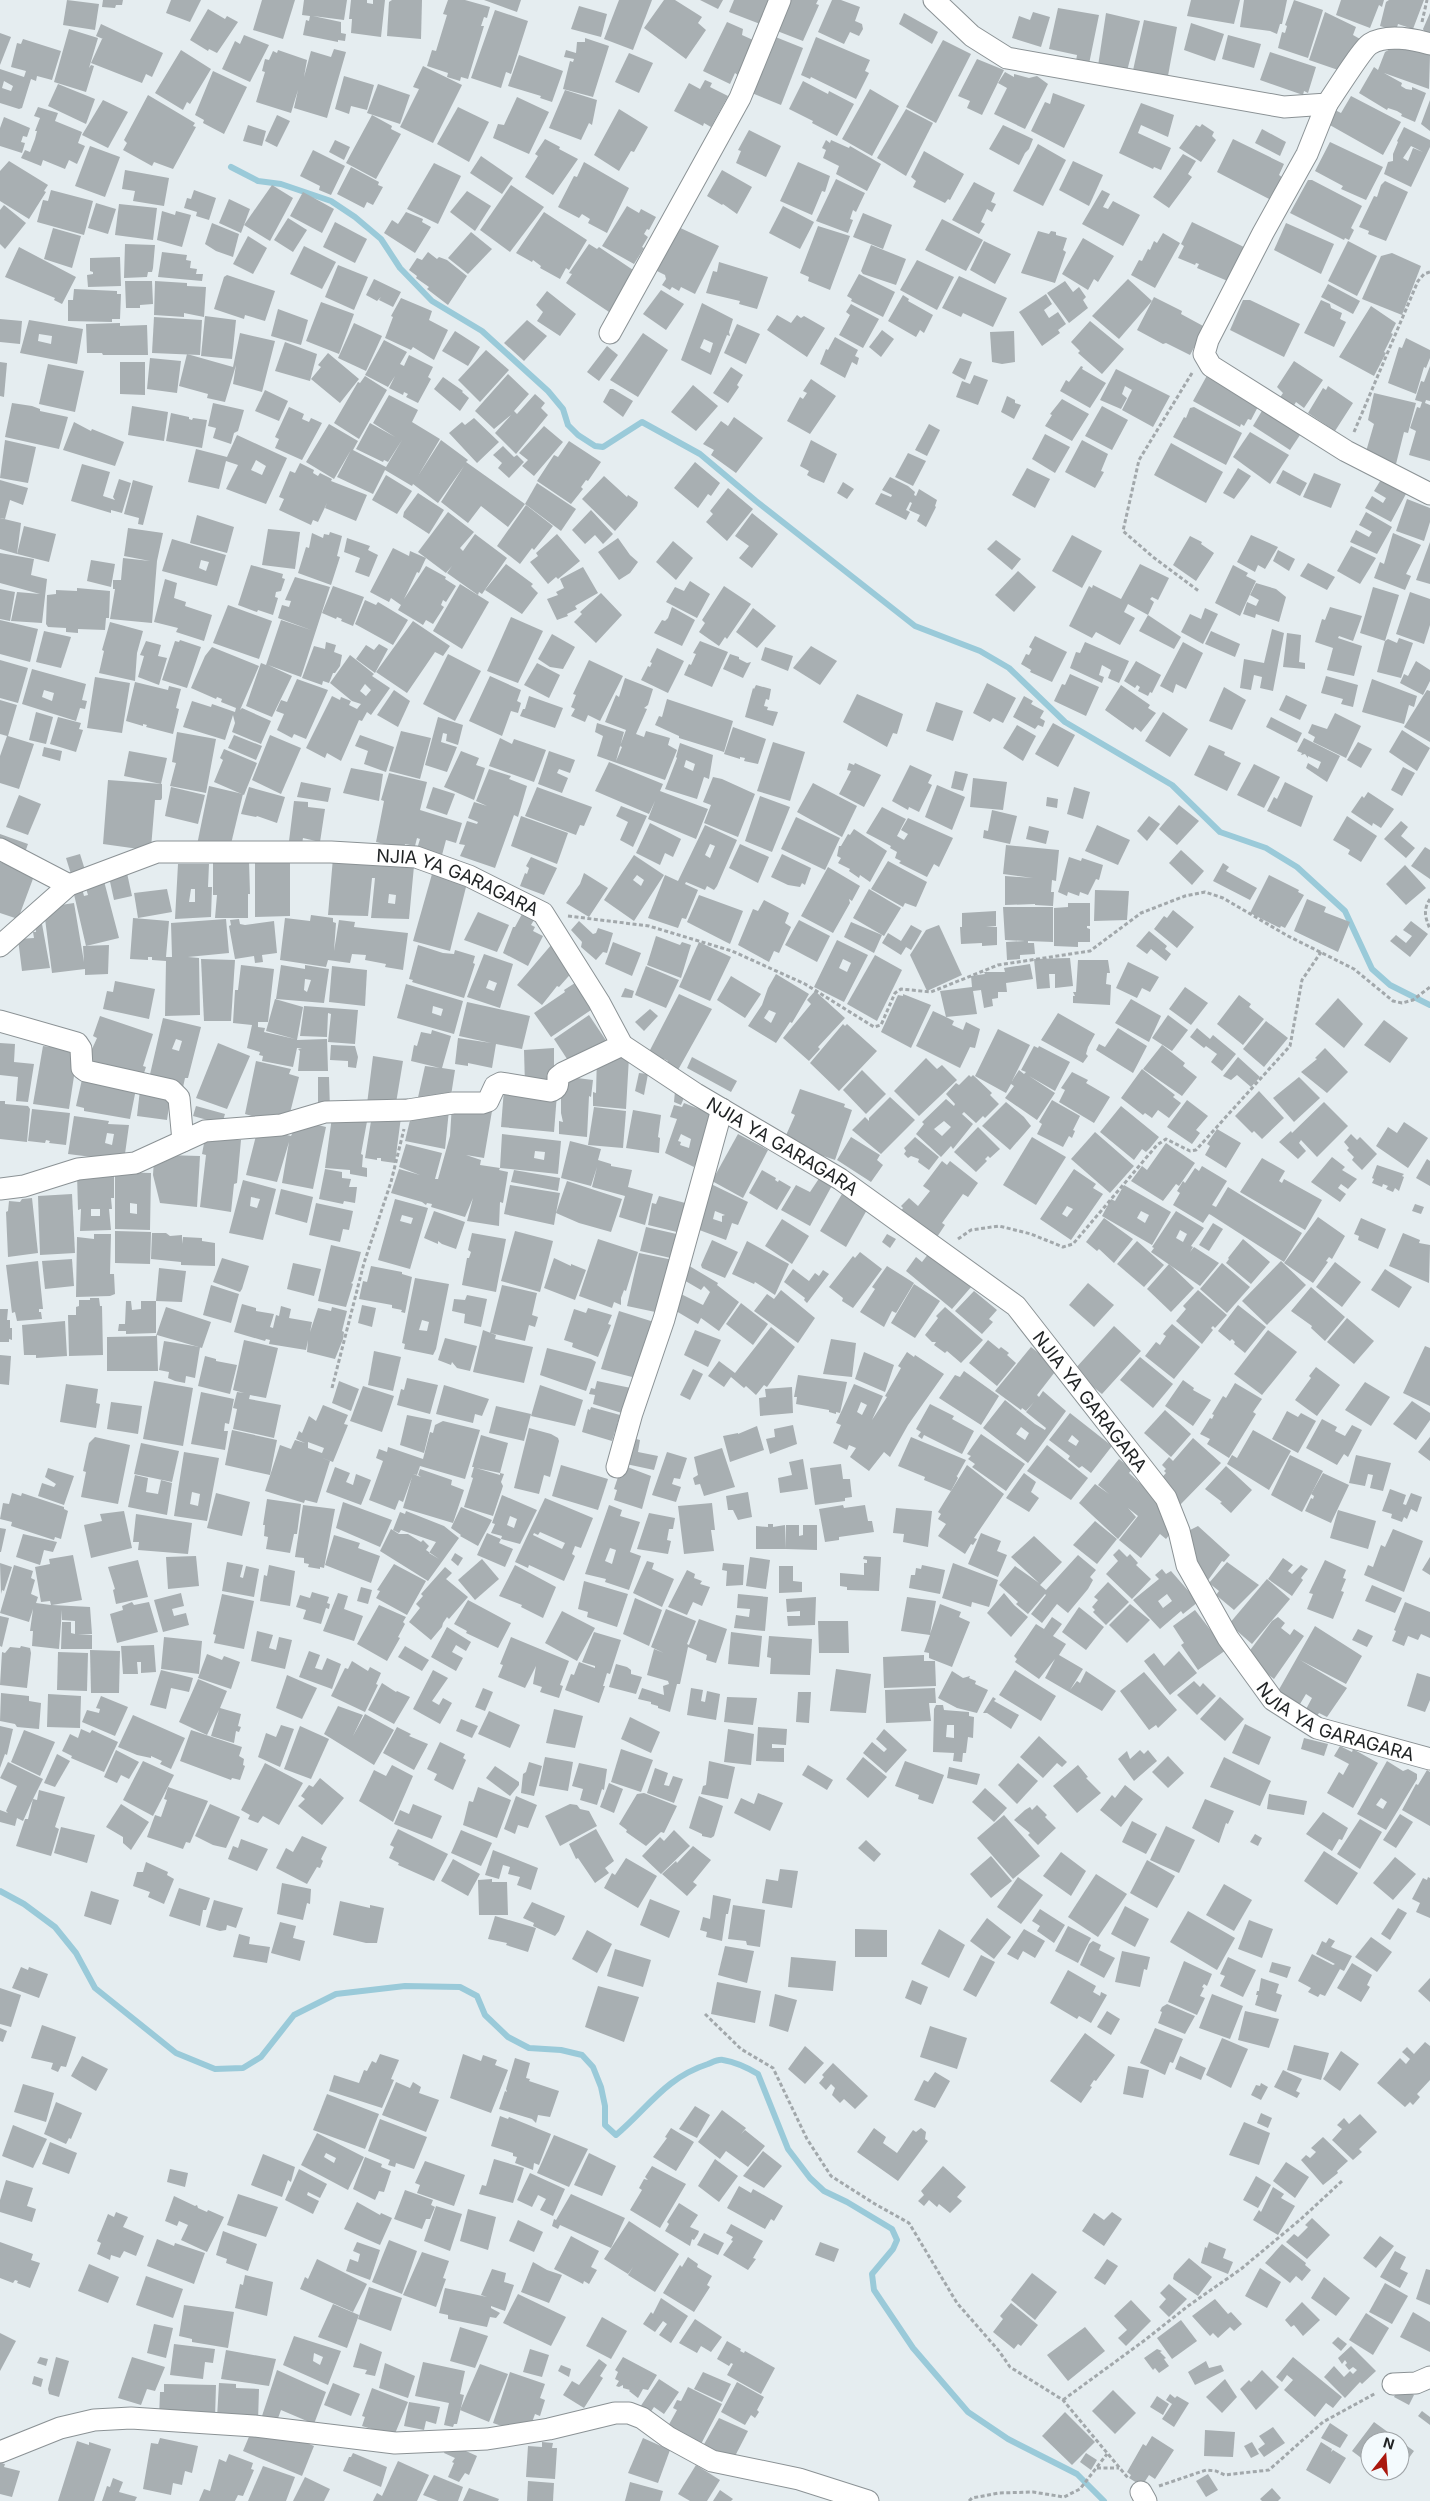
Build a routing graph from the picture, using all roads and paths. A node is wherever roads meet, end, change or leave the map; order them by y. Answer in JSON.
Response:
{"nodes":[{"id":1,"x":780,"y":0,"type":"edge"},
{"id":2,"x":934,"y":0,"type":"edge"},
{"id":3,"x":1430,"y":44,"type":"edge"},
{"id":4,"x":1327,"y":104,"type":"junction"},
{"id":5,"x":1430,"y":272,"type":"edge"},
{"id":6,"x":610,"y":333,"type":"dead end"},
{"id":7,"x":1204,"y":354,"type":"junction"},
{"id":8,"x":1346,"y":450,"type":"junction"},
{"id":9,"x":1430,"y":494,"type":"edge"},
{"id":10,"x":1200,"y":592,"type":"dead end"},
{"id":11,"x":0,"y":849,"type":"edge"},
{"id":12,"x":70,"y":885,"type":"junction"},
{"id":13,"x":1430,"y":899,"type":"edge"},
{"id":14,"x":543,"y":912,"type":"junction"},
{"id":15,"x":1430,"y":929,"type":"edge"},
{"id":16,"x":0,"y":946,"type":"edge"},
{"id":17,"x":1320,"y":952,"type":"junction"},
{"id":18,"x":1430,"y":987,"type":"edge"},
{"id":19,"x":0,"y":1021,"type":"edge"},
{"id":20,"x":622,"y":1045,"type":"junction"},
{"id":21,"x":722,"y":1109,"type":"junction"},
{"id":22,"x":408,"y":1110,"type":"junction"},
{"id":23,"x":183,"y":1141,"type":"junction"},
{"id":24,"x":0,"y":1189,"type":"edge"},
{"id":25,"x":942,"y":1252,"type":"junction"},
{"id":26,"x":332,"y":1388,"type":"dead end"},
{"id":27,"x":617,"y":1467,"type":"dead end"},
{"id":28,"x":1430,"y":1759,"type":"edge"},
{"id":29,"x":705,"y":2014,"type":"dead end"},
{"id":30,"x":1342,"y":2181,"type":"dead end"},
{"id":31,"x":1430,"y":2377,"type":"edge"},
{"id":32,"x":1393,"y":2384,"type":"joint"},
{"id":33,"x":1063,"y":2400,"type":"junction"},
{"id":34,"x":0,"y":2452,"type":"edge"},
{"id":35,"x":1107,"y":2454,"type":"junction"},
{"id":36,"x":1096,"y":2468,"type":"junction"},
{"id":37,"x":1119,"y":2468,"type":"junction"},
{"id":38,"x":1143,"y":2497,"type":"edge"},
{"id":39,"x":868,"y":2501,"type":"edge"},
{"id":40,"x":969,"y":2501,"type":"edge"}],
"edges":[{"from":1,"to":6,"type":"street"},
{"from":2,"to":4,"type":"street"},
{"from":3,"to":4,"type":"street"},
{"from":4,"to":7,"type":"street"},
{"from":5,"to":8,"type":"path"},
{"from":7,"to":8,"type":"street"},
{"from":7,"to":10,"type":"path"},
{"from":8,"to":9,"type":"street"},
{"from":11,"to":12,"type":"street"},
{"from":12,"to":14,"type":"street","name":"NJIA YA GARAGARA"},
{"from":12,"to":16,"type":"street","name":"NJIA YA GARAGARA"},
{"from":13,"to":15,"type":"path"},
{"from":14,"to":17,"type":"path"},
{"from":14,"to":20,"type":"street","name":"NJIA YA GARAGARA"},
{"from":17,"to":18,"type":"path"},
{"from":17,"to":25,"type":"path"},
{"from":19,"to":23,"type":"street"},
{"from":20,"to":21,"type":"street","name":"NJIA YA GARAGARA"},
{"from":20,"to":22,"type":"street"},
{"from":21,"to":25,"type":"street","name":"NJIA YA GARAGARA"},
{"from":21,"to":27,"type":"street"},
{"from":22,"to":23,"type":"street"},
{"from":22,"to":26,"type":"path"},
{"from":23,"to":24,"type":"street"},
{"from":25,"to":28,"type":"street","name":"NJIA YA GARAGARA"},
{"from":29,"to":33,"type":"path"},
{"from":30,"to":33,"type":"path"},
{"from":31,"to":32,"type":"street"},
{"from":32,"to":38,"type":"path"},
{"from":33,"to":35,"type":"path"},
{"from":34,"to":39,"type":"street"},
{"from":35,"to":36,"type":"path"},
{"from":35,"to":37,"type":"path"},
{"from":36,"to":37,"type":"path"},
{"from":36,"to":40,"type":"path"},
{"from":37,"to":38,"type":"path"}]}
